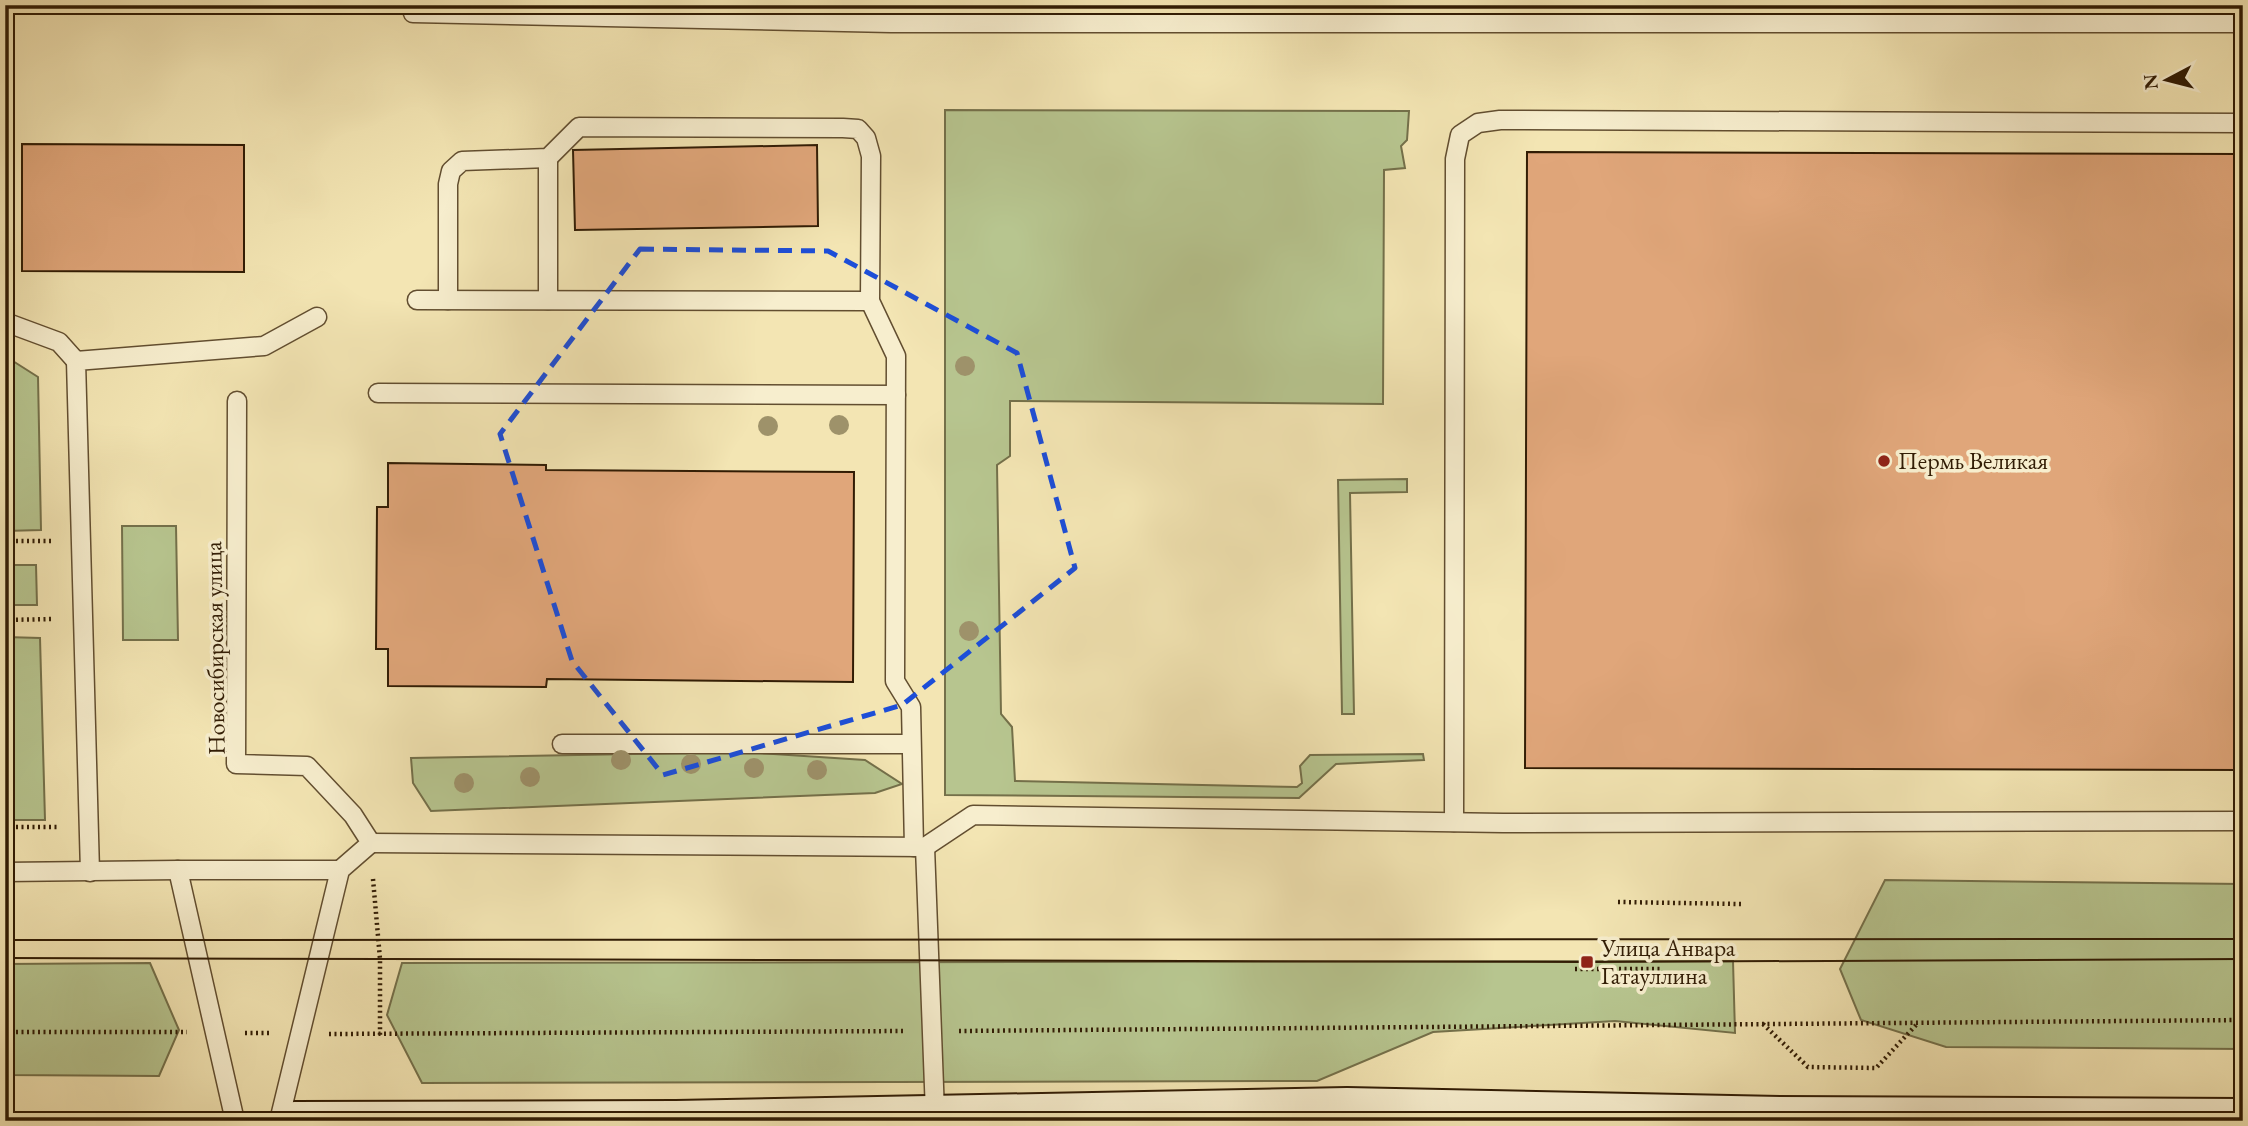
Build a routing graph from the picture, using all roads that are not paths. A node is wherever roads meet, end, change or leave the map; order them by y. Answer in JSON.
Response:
{"nodes":[{"id":1,"x":411,"y":5,"type":"edge"},
{"id":2,"x":2243,"y":23,"type":"edge"},
{"id":3,"x":2243,"y":122,"type":"edge"},
{"id":4,"x":548,"y":158,"type":"junction"},
{"id":5,"x":417,"y":300,"type":"dead end"},
{"id":6,"x":449,"y":300,"type":"junction"},
{"id":7,"x":548,"y":300,"type":"junction"},
{"id":8,"x":870,"y":301,"type":"junction"},
{"id":9,"x":317,"y":317,"type":"dead end"},
{"id":10,"x":5,"y":322,"type":"edge"},
{"id":11,"x":76,"y":361,"type":"junction"},
{"id":12,"x":378,"y":393,"type":"dead end"},
{"id":13,"x":896,"y":395,"type":"junction"},
{"id":14,"x":237,"y":401,"type":"dead end"},
{"id":15,"x":562,"y":744,"type":"dead end"},
{"id":16,"x":911,"y":744,"type":"junction"},
{"id":17,"x":2243,"y":821,"type":"edge"},
{"id":18,"x":1454,"y":822,"type":"junction"},
{"id":19,"x":371,"y":843,"type":"junction"},
{"id":20,"x":919,"y":847,"type":"junction"},
{"id":21,"x":178,"y":870,"type":"junction"},
{"id":22,"x":340,"y":870,"type":"junction"},
{"id":23,"x":5,"y":872,"type":"edge"},
{"id":24,"x":90,"y":872,"type":"junction"},
{"id":25,"x":934,"y":1113,"type":"junction"},
{"id":26,"x":1347,"y":1114,"type":"edge"},
{"id":27,"x":1783,"y":1118,"type":"edge"},
{"id":28,"x":2243,"y":1118,"type":"edge"},
{"id":29,"x":676,"y":1120,"type":"edge"},
{"id":30,"x":235,"y":1121,"type":"edge"},
{"id":31,"x":279,"y":1121,"type":"edge"},
{"id":32,"x":295,"y":1121,"type":"edge"}],
"edges":[{"from":1,"to":2,"type":"lane"},
{"from":3,"to":18,"type":"lane"},
{"from":4,"to":6,"type":"lane"},
{"from":4,"to":7,"type":"lane"},
{"from":4,"to":8,"type":"lane"},
{"from":5,"to":6,"type":"lane"},
{"from":6,"to":7,"type":"lane"},
{"from":7,"to":8,"type":"lane"},
{"from":8,"to":13,"type":"lane"},
{"from":9,"to":11,"type":"lane"},
{"from":10,"to":11,"type":"lane"},
{"from":11,"to":24,"type":"lane"},
{"from":12,"to":13,"type":"lane"},
{"from":13,"to":16,"type":"lane"},
{"from":14,"to":19,"type":"lane","name":"Новосибирская улица"},
{"from":15,"to":16,"type":"lane"},
{"from":16,"to":20,"type":"lane"},
{"from":17,"to":18,"type":"lane"},
{"from":18,"to":20,"type":"lane"},
{"from":19,"to":20,"type":"lane"},
{"from":19,"to":22,"type":"lane"},
{"from":20,"to":25,"type":"lane"},
{"from":21,"to":22,"type":"lane"},
{"from":21,"to":24,"type":"lane"},
{"from":21,"to":30,"type":"lane"},
{"from":22,"to":31,"type":"lane"},
{"from":23,"to":24,"type":"lane"},
{"from":25,"to":26,"type":"main road"},
{"from":25,"to":29,"type":"main road"},
{"from":26,"to":27,"type":"main road"},
{"from":27,"to":28,"type":"main road"},
{"from":29,"to":32,"type":"main road"}]}
